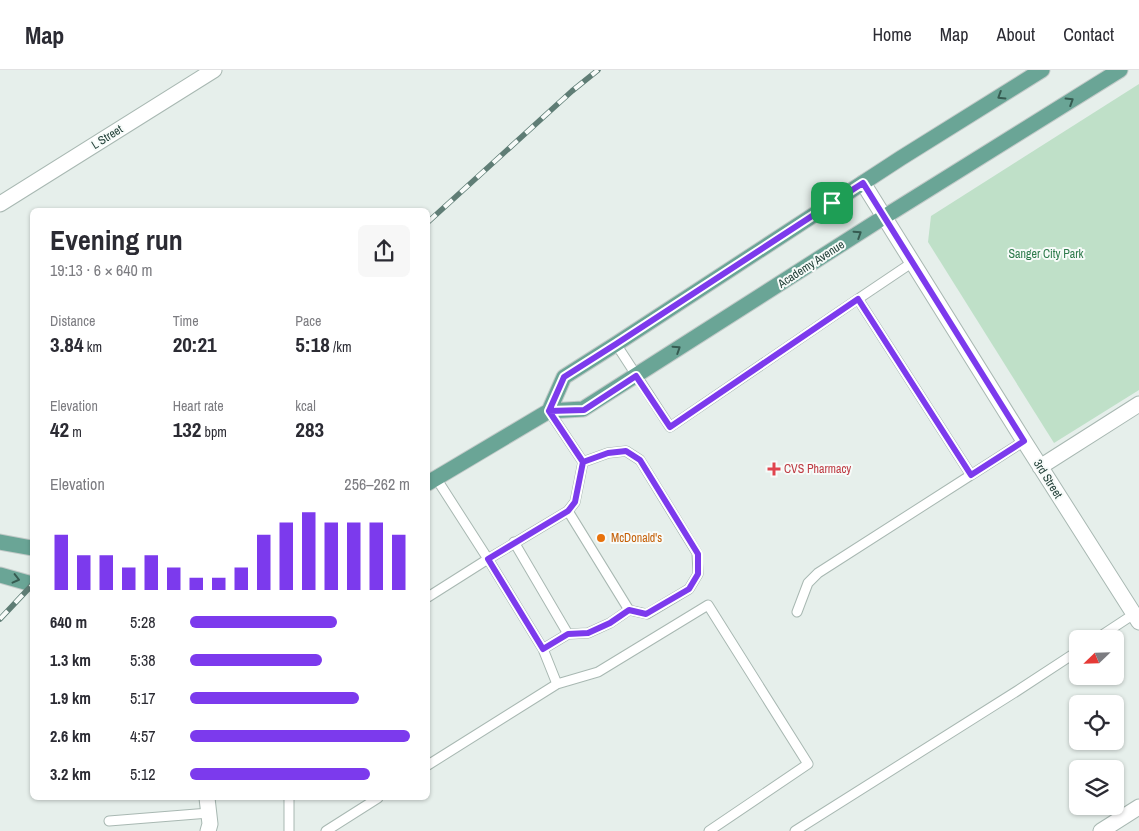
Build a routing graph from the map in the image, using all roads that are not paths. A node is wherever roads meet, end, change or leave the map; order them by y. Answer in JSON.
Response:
{"nodes":[{"id":1,"x":214,"y":70,"type":"edge"},
{"id":2,"x":1042,"y":70,"type":"edge"},
{"id":3,"x":1120,"y":70,"type":"edge"},
{"id":4,"x":863,"y":183,"type":"junction"},
{"id":5,"x":0,"y":204,"type":"edge"},
{"id":6,"x":884,"y":217,"type":"junction"},
{"id":7,"x":913,"y":262,"type":"junction"},
{"id":8,"x":858,"y":299,"type":"junction"},
{"id":9,"x":616,"y":344,"type":"junction"},
{"id":10,"x":636,"y":376,"type":"junction"},
{"id":11,"x":1139,"y":404,"type":"edge"},
{"id":12,"x":549,"y":411,"type":"junction"},
{"id":13,"x":1024,"y":441,"type":"junction"},
{"id":14,"x":583,"y":462,"type":"junction"},
{"id":15,"x":1040,"y":467,"type":"junction"},
{"id":16,"x":971,"y":475,"type":"junction"},
{"id":17,"x":432,"y":481,"type":"edge"},
{"id":18,"x":568,"y":511,"type":"junction"},
{"id":19,"x":0,"y":542,"type":"edge"},
{"id":20,"x":514,"y":542,"type":"junction"},
{"id":21,"x":30,"y":548,"type":"edge"},
{"id":22,"x":488,"y":559,"type":"junction"},
{"id":23,"x":0,"y":575,"type":"edge"},
{"id":24,"x":30,"y":583,"type":"edge"},
{"id":25,"x":430,"y":596,"type":"edge"},
{"id":26,"x":629,"y":610,"type":"junction"},
{"id":27,"x":797,"y":612,"type":"dead end"},
{"id":28,"x":1136,"y":618,"type":"edge"},
{"id":29,"x":1113,"y":630,"type":"edge"},
{"id":30,"x":568,"y":634,"type":"junction"},
{"id":31,"x":543,"y":649,"type":"junction"},
{"id":32,"x":1069,"y":657,"type":"edge"},
{"id":33,"x":557,"y":684,"type":"junction"},
{"id":34,"x":430,"y":765,"type":"edge"},
{"id":35,"x":289,"y":800,"type":"edge"},
{"id":36,"x":375,"y":800,"type":"edge"},
{"id":37,"x":208,"y":805,"type":"edge"},
{"id":38,"x":1139,"y":807,"type":"edge"},
{"id":39,"x":109,"y":821,"type":"dead end"},
{"id":40,"x":208,"y":831,"type":"edge"},
{"id":41,"x":289,"y":831,"type":"edge"},
{"id":42,"x":326,"y":831,"type":"edge"},
{"id":43,"x":709,"y":831,"type":"edge"},
{"id":44,"x":795,"y":831,"type":"edge"},
{"id":45,"x":1102,"y":831,"type":"edge"}],
"edges":[{"from":1,"to":5,"type":"street","name":"L Street"},
{"from":2,"to":4,"type":"main road","one_way":true},
{"from":6,"to":3,"type":"main road","name":"Academy Avenue","one_way":true},
{"from":4,"to":6,"type":"street","name":"3rd Street"},
{"from":4,"to":9,"type":"main road"},
{"from":6,"to":7,"type":"street","name":"3rd Street"},
{"from":10,"to":6,"type":"main road","name":"Academy Avenue","one_way":true},
{"from":7,"to":8,"type":"lane"},
{"from":7,"to":13,"type":"street","name":"3rd Street"},
{"from":8,"to":10,"type":"lane"},
{"from":8,"to":16,"type":"lane"},
{"from":9,"to":10,"type":"lane"},
{"from":9,"to":12,"type":"main road"},
{"from":10,"to":12,"type":"main road","name":"Academy Avenue"},
{"from":11,"to":15,"type":"street"},
{"from":12,"to":14,"type":"lane"},
{"from":12,"to":17,"type":"main road","name":"Academy Avenue"},
{"from":13,"to":15,"type":"street","name":"3rd Street"},
{"from":13,"to":16,"type":"lane"},
{"from":14,"to":18,"type":"lane"},
{"from":14,"to":26,"type":"lane"},
{"from":15,"to":28,"type":"street","name":"3rd Street"},
{"from":16,"to":27,"type":"lane"},
{"from":17,"to":22,"type":"lane"},
{"from":18,"to":20,"type":"lane"},
{"from":18,"to":26,"type":"lane"},
{"from":19,"to":21,"type":"main road"},
{"from":20,"to":22,"type":"lane"},
{"from":20,"to":30,"type":"lane"},
{"from":22,"to":25,"type":"lane"},
{"from":22,"to":31,"type":"lane"},
{"from":23,"to":24,"type":"main road","one_way":true},
{"from":26,"to":30,"type":"lane"},
{"from":28,"to":29,"type":"lane"},
{"from":30,"to":31,"type":"lane"},
{"from":31,"to":33,"type":"lane"},
{"from":32,"to":44,"type":"lane"},
{"from":33,"to":34,"type":"lane"},
{"from":33,"to":43,"type":"lane"},
{"from":35,"to":41,"type":"lane"},
{"from":36,"to":42,"type":"lane"},
{"from":37,"to":39,"type":"lane"},
{"from":37,"to":40,"type":"street"},
{"from":38,"to":45,"type":"street"}]}
